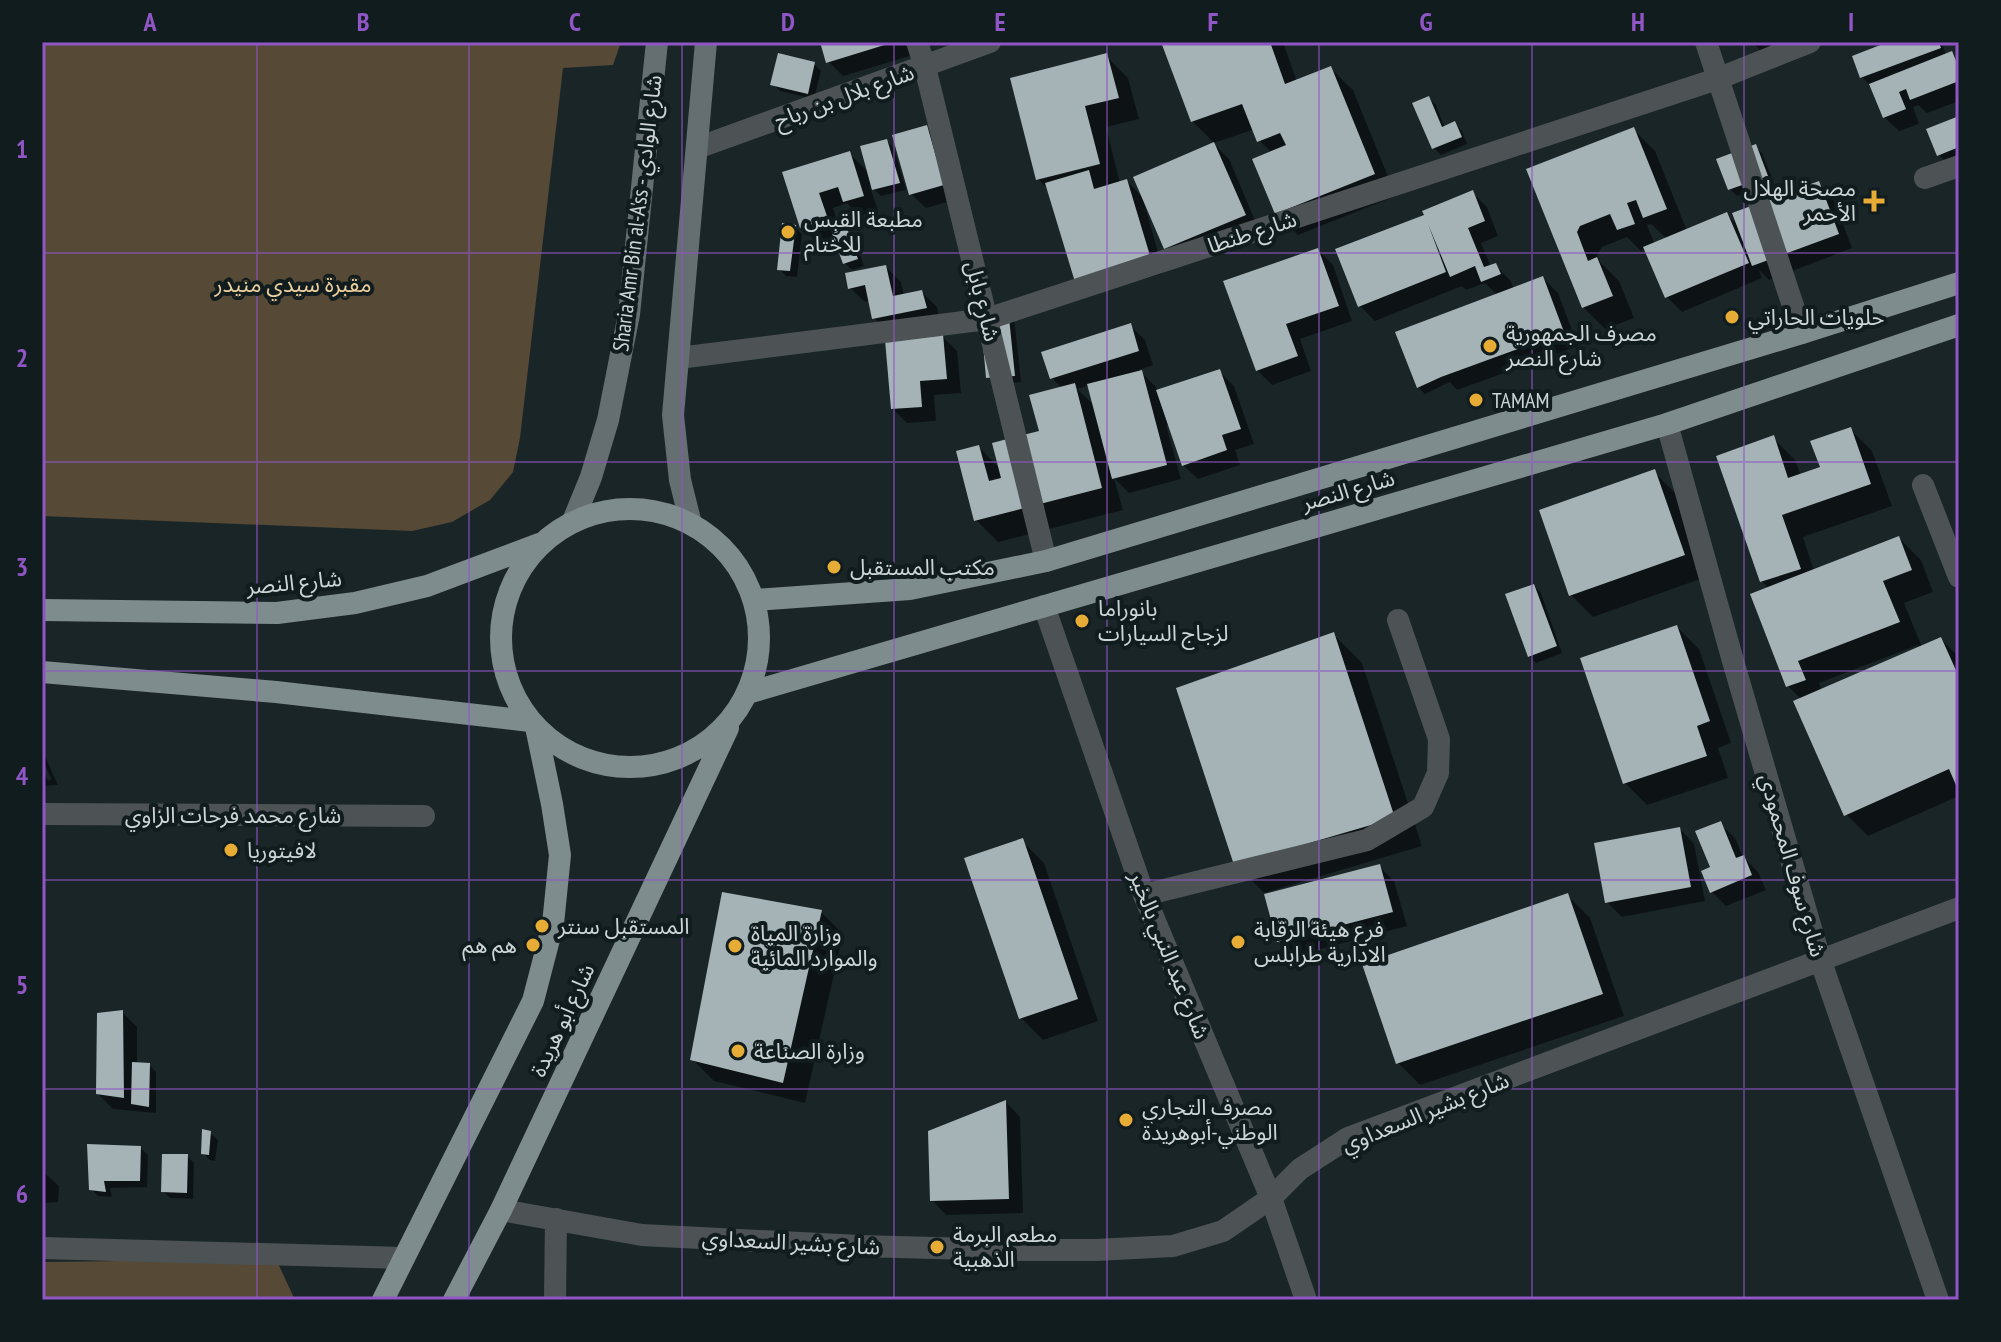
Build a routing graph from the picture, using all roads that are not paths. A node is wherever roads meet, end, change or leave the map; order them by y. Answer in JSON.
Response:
{"nodes":[{"id":1,"x":657,"y":42,"type":"edge"},
{"id":2,"x":706,"y":42,"type":"edge"},
{"id":3,"x":917,"y":42,"type":"edge"},
{"id":4,"x":990,"y":42,"type":"edge"},
{"id":5,"x":1706,"y":42,"type":"edge"},
{"id":6,"x":1810,"y":42,"type":"edge"},
{"id":7,"x":925,"y":67,"type":"junction"},
{"id":8,"x":1717,"y":79,"type":"junction"},
{"id":9,"x":697,"y":148,"type":"junction"},
{"id":10,"x":1959,"y":166,"type":"edge"},
{"id":11,"x":1925,"y":178,"type":"dead end"},
{"id":12,"x":1959,"y":283,"type":"edge"},
{"id":13,"x":987,"y":319,"type":"junction"},
{"id":14,"x":1959,"y":325,"type":"edge"},
{"id":15,"x":1802,"y":333,"type":"junction"},
{"id":16,"x":679,"y":358,"type":"junction"},
{"id":17,"x":1667,"y":424,"type":"junction"},
{"id":18,"x":1923,"y":485,"type":"dead end"},
{"id":19,"x":573,"y":521,"type":"junction"},
{"id":20,"x":691,"y":524,"type":"junction"},
{"id":21,"x":541,"y":544,"type":"junction"},
{"id":22,"x":1046,"y":561,"type":"junction"},
{"id":23,"x":1959,"y":577,"type":"edge"},
{"id":24,"x":754,"y":600,"type":"junction"},
{"id":25,"x":1044,"y":606,"type":"junction"},
{"id":26,"x":42,"y":610,"type":"edge"},
{"id":27,"x":1398,"y":620,"type":"dead end"},
{"id":28,"x":42,"y":672,"type":"edge"},
{"id":29,"x":748,"y":693,"type":"junction"},
{"id":30,"x":734,"y":717,"type":"junction"},
{"id":31,"x":533,"y":724,"type":"junction"},
{"id":32,"x":42,"y":814,"type":"edge"},
{"id":33,"x":424,"y":816,"type":"dead end"},
{"id":34,"x":1144,"y":895,"type":"junction"},
{"id":35,"x":1959,"y":908,"type":"edge"},
{"id":36,"x":1820,"y":959,"type":"junction"},
{"id":37,"x":1271,"y":1198,"type":"junction"},
{"id":38,"x":501,"y":1210,"type":"junction"},
{"id":39,"x":556,"y":1219,"type":"junction"},
{"id":40,"x":42,"y":1248,"type":"edge"},
{"id":41,"x":404,"y":1258,"type":"junction"},
{"id":42,"x":383,"y":1300,"type":"edge"},
{"id":43,"x":454,"y":1300,"type":"edge"},
{"id":44,"x":555,"y":1300,"type":"edge"},
{"id":45,"x":1306,"y":1300,"type":"edge"},
{"id":46,"x":1938,"y":1300,"type":"edge"}],
"edges":[{"from":1,"to":19,"type":"main road","name":"Sharia Amr Bin al-A'ss - شارع الوادي"},
{"from":2,"to":9,"type":"main road"},
{"from":3,"to":7,"type":"street","name":"شارع بابل"},
{"from":4,"to":7,"type":"street","name":"شارع بلال بن رباح"},
{"from":5,"to":8,"type":"street"},
{"from":6,"to":8,"type":"street","name":"شارع طنطا"},
{"from":7,"to":9,"type":"street","name":"شارع بلال بن رباح"},
{"from":7,"to":13,"type":"street","name":"شارع بابل"},
{"from":8,"to":13,"type":"street","name":"شارع طنطا"},
{"from":8,"to":15,"type":"street"},
{"from":9,"to":16,"type":"main road"},
{"from":10,"to":11,"type":"street"},
{"from":12,"to":15,"type":"highway","name":"شارع النصر"},
{"from":13,"to":16,"type":"street","name":"شارع طنطا"},
{"from":13,"to":22,"type":"street","name":"شارع بابل"},
{"from":14,"to":17,"type":"highway","name":"شارع النصر"},
{"from":15,"to":22,"type":"highway","name":"شارع النصر"},
{"from":16,"to":20,"type":"main road"},
{"from":17,"to":25,"type":"highway","name":"شارع النصر"},
{"from":17,"to":36,"type":"street","name":"شارع سوف المحمودي"},
{"from":18,"to":23,"type":"street"},
{"from":19,"to":20,"type":"highway"},
{"from":19,"to":21,"type":"highway"},
{"from":20,"to":24,"type":"highway"},
{"from":21,"to":26,"type":"highway","name":"شارع النصر"},
{"from":21,"to":31,"type":"highway"},
{"from":22,"to":24,"type":"highway","name":"شارع النصر"},
{"from":24,"to":29,"type":"highway"},
{"from":25,"to":29,"type":"highway","name":"شارع النصر"},
{"from":25,"to":34,"type":"street","name":"شارع عبد النبي بالخير"},
{"from":27,"to":34,"type":"street"},
{"from":28,"to":31,"type":"highway"},
{"from":29,"to":30,"type":"highway"},
{"from":30,"to":31,"type":"highway"},
{"from":30,"to":38,"type":"highway","name":"شارع أبو هريدة"},
{"from":31,"to":41,"type":"highway","name":"شارع أبو هريدة"},
{"from":32,"to":33,"type":"street","name":"شارع محمد فرحات الزاوي"},
{"from":34,"to":37,"type":"street","name":"شارع عبد النبي بالخير"},
{"from":35,"to":36,"type":"street","name":"شارع بشير السعداوي"},
{"from":36,"to":37,"type":"street","name":"شارع بشير السعداوي"},
{"from":36,"to":46,"type":"street","name":"شارع سوف المحمودي"},
{"from":37,"to":39,"type":"street","name":"شارع بشير السعداوي"},
{"from":37,"to":45,"type":"street","name":"شارع عبد النبي بالخير"},
{"from":38,"to":39,"type":"street","name":"شارع بشير السعداوي"},
{"from":38,"to":43,"type":"highway","name":"شارع أبو هريدة"},
{"from":39,"to":44,"type":"street"},
{"from":40,"to":41,"type":"street"},
{"from":41,"to":42,"type":"highway","name":"شارع أبو هريدة"}]}
